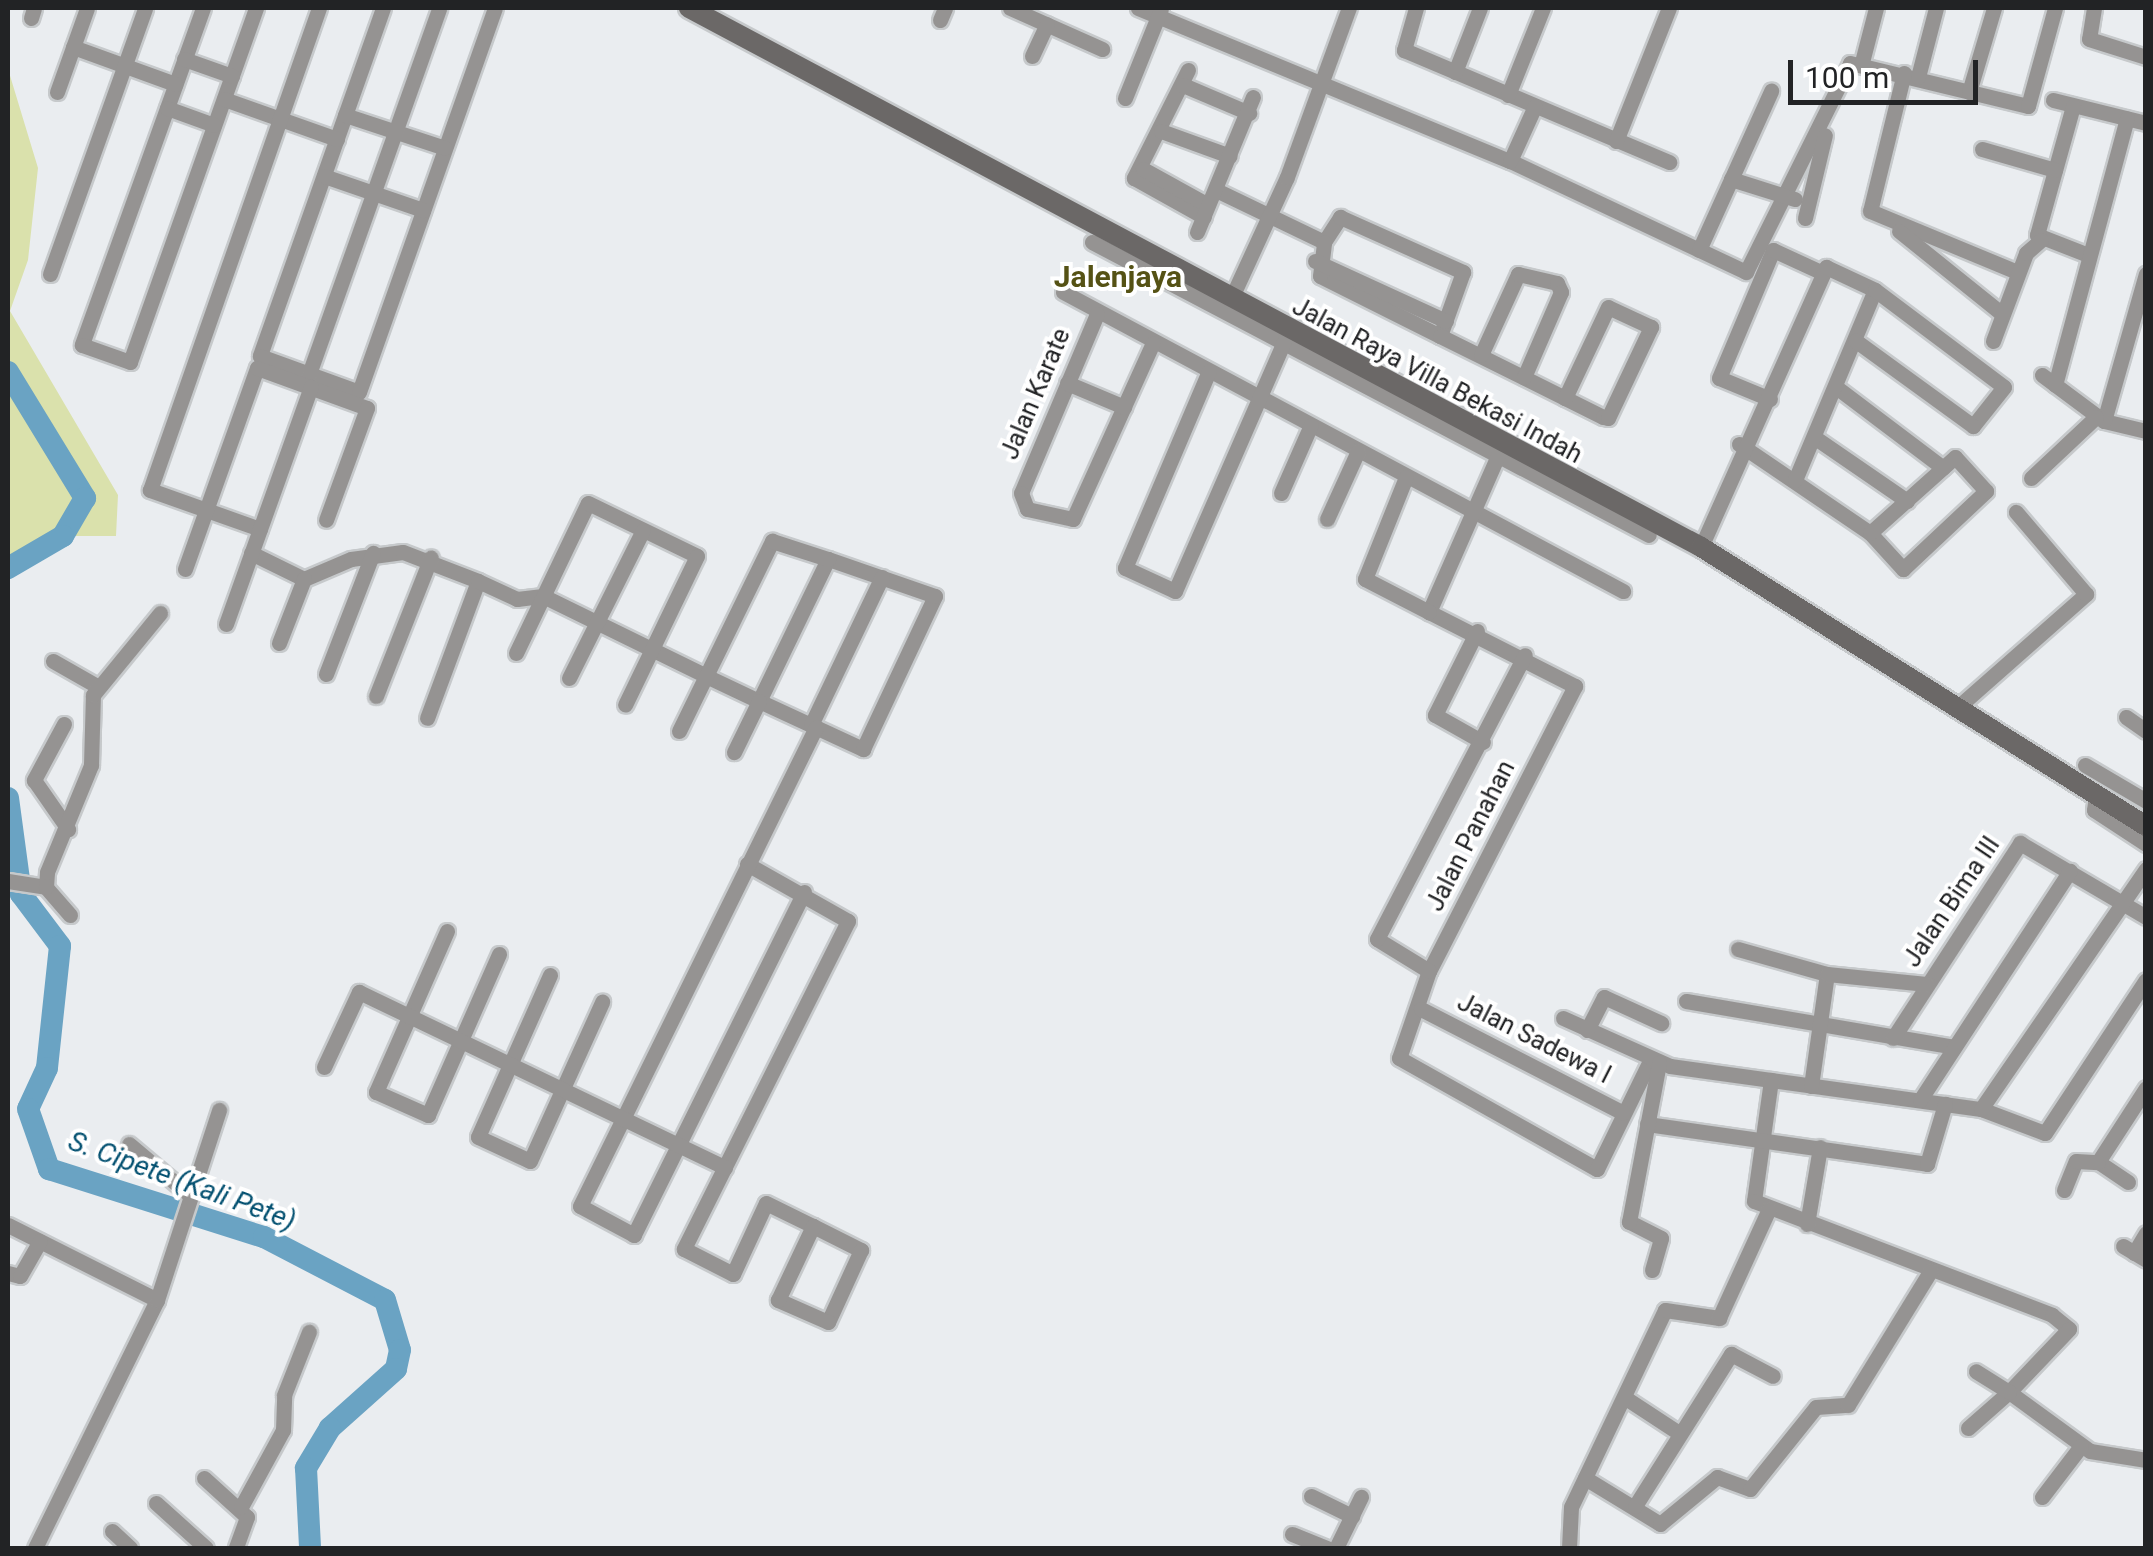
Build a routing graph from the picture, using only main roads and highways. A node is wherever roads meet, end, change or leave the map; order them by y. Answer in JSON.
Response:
{"nodes":[{"id":1,"x":689,"y":8,"type":"edge"},
{"id":2,"x":2146,"y":826,"type":"edge"}],
"edges":[{"from":1,"to":2,"type":"main road","name":"Jalan Raya Villa Bekasi Indah"}]}
